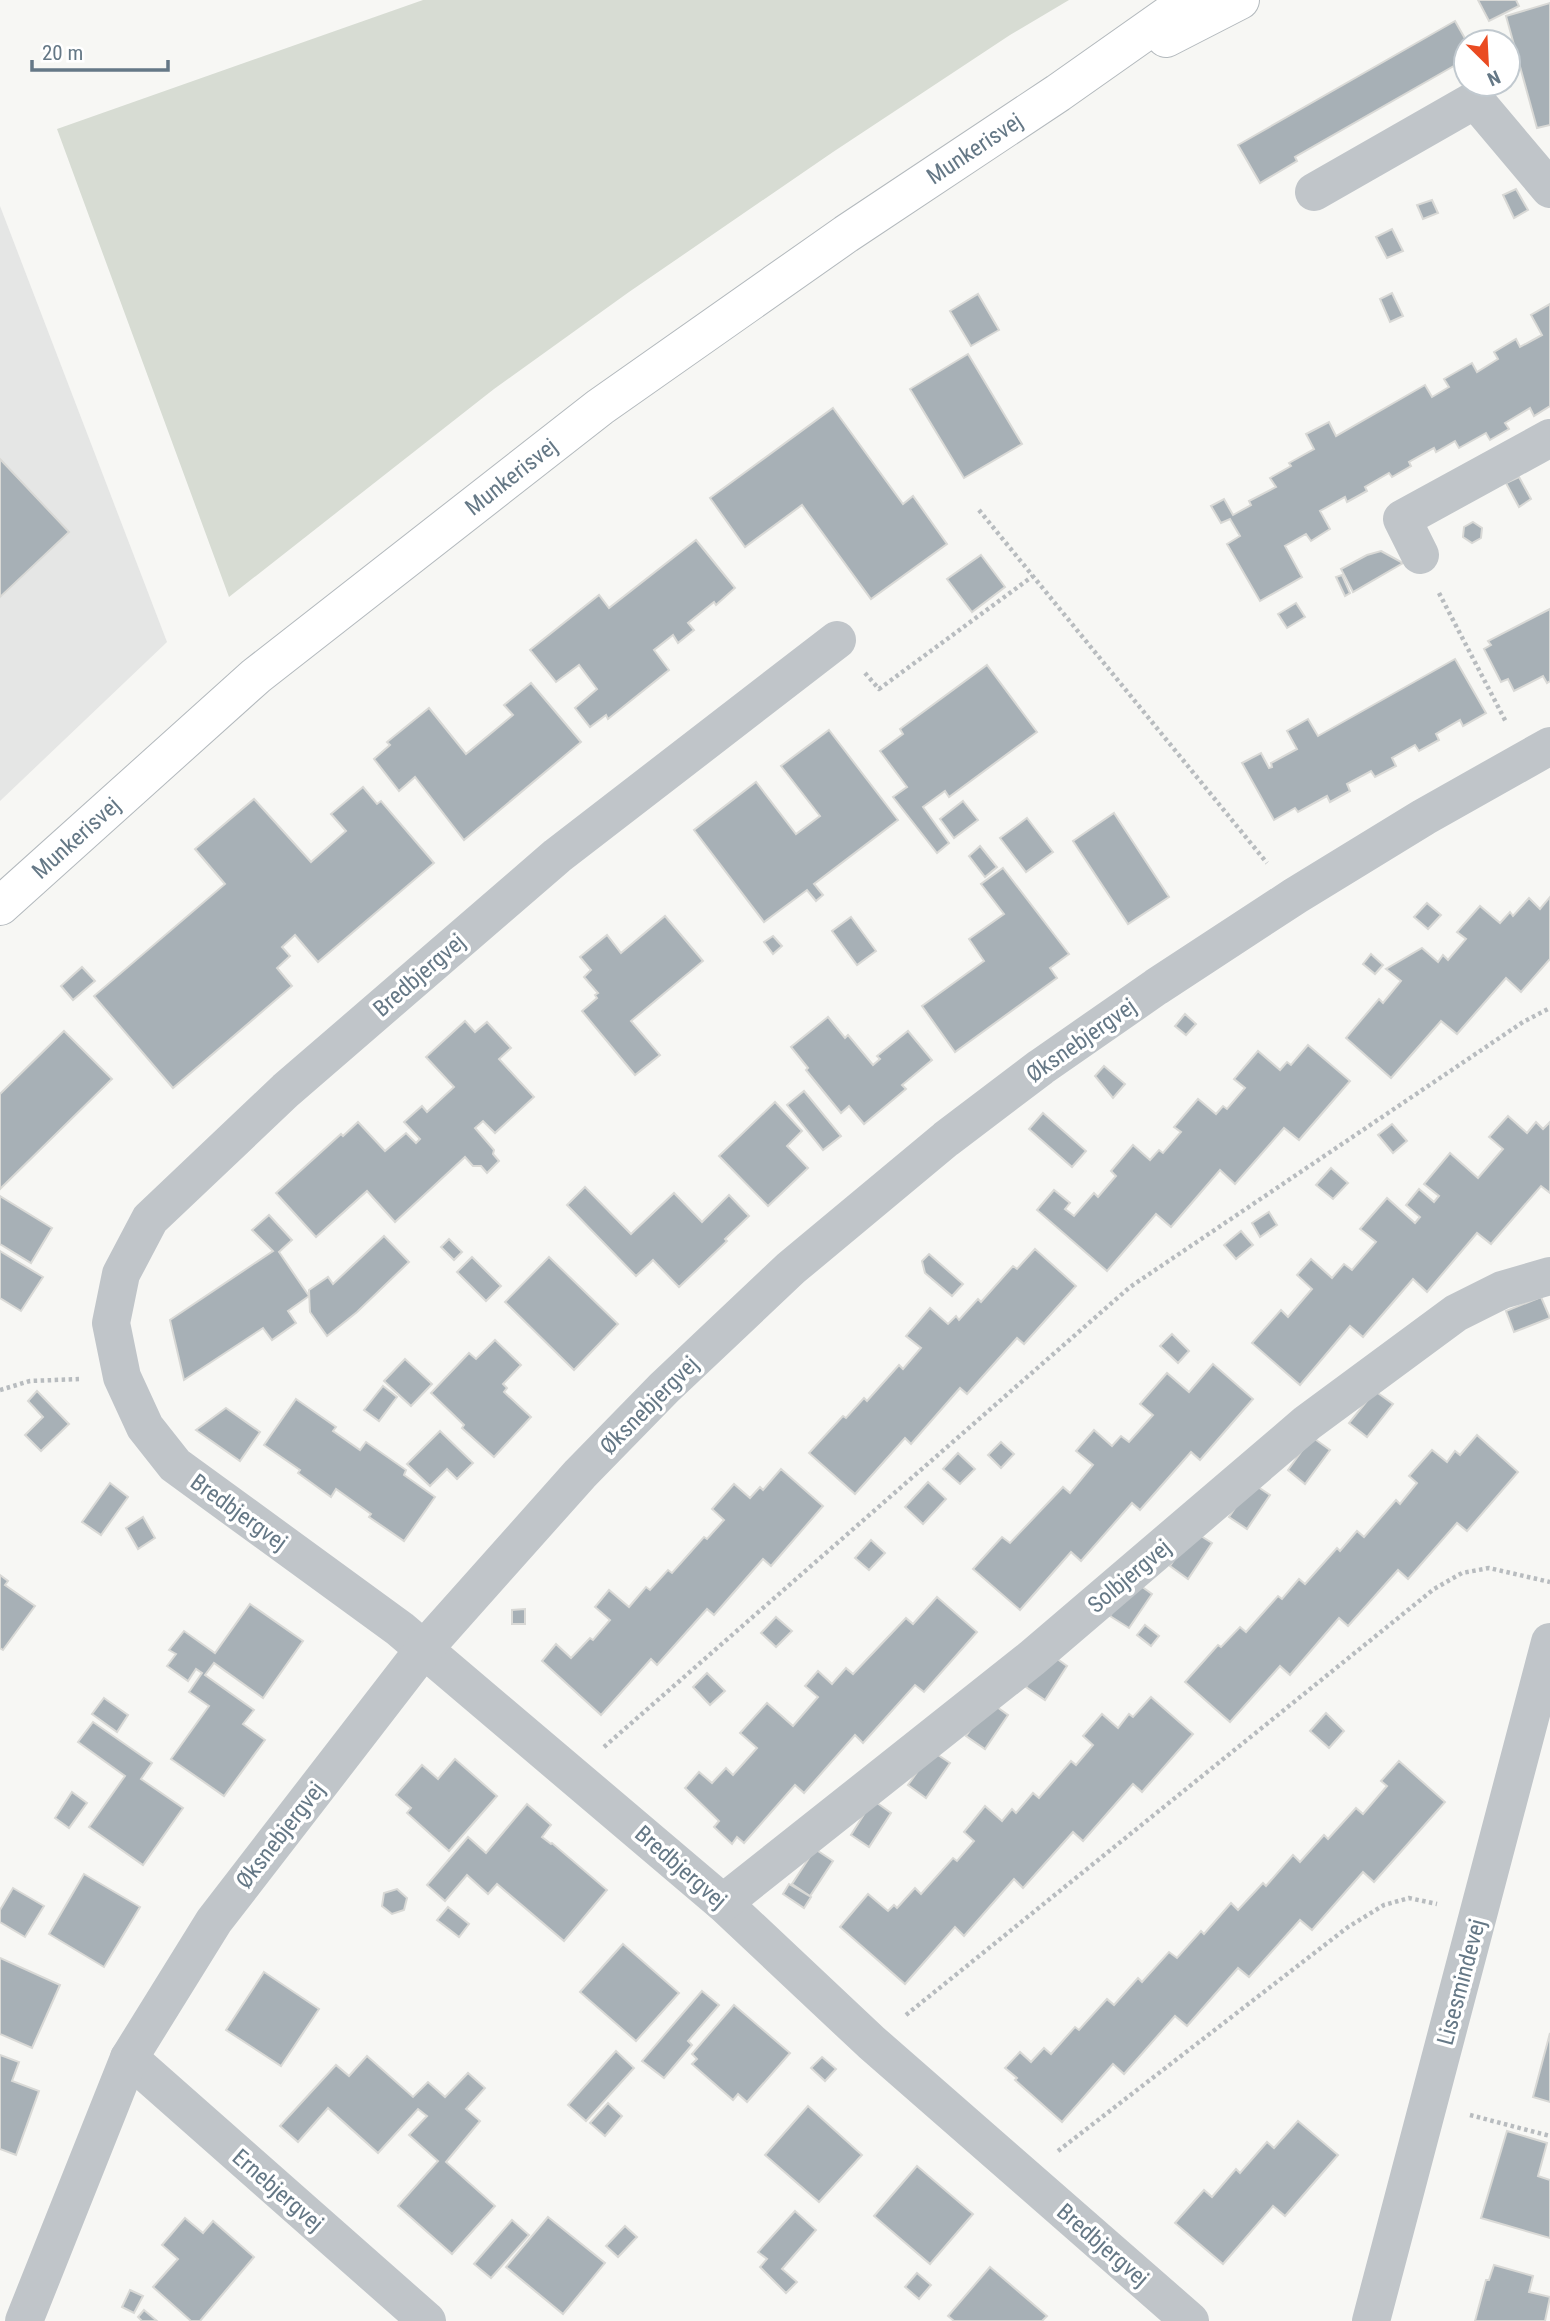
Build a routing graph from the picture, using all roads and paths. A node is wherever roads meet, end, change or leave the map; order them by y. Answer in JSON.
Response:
{"nodes":[{"id":1,"x":1190,"y":0,"type":"edge"},
{"id":2,"x":1240,"y":0,"type":"edge"},
{"id":3,"x":1058,"y":93,"type":"junction"},
{"id":4,"x":1550,"y":189,"type":"edge"},
{"id":5,"x":1314,"y":192,"type":"dead end"},
{"id":6,"x":1550,"y":438,"type":"edge"},
{"id":7,"x":979,"y":510,"type":"dead end"},
{"id":8,"x":1420,"y":555,"type":"joint"},
{"id":9,"x":1033,"y":576,"type":"junction"},
{"id":10,"x":837,"y":640,"type":"joint"},
{"id":11,"x":1538,"y":753,"type":"edge"},
{"id":12,"x":1295,"y":896,"type":"junction"},
{"id":13,"x":0,"y":906,"type":"edge"},
{"id":14,"x":1550,"y":1008,"type":"edge"},
{"id":15,"x":1550,"y":1276,"type":"edge"},
{"id":16,"x":122,"y":1377,"type":"junction"},
{"id":17,"x":0,"y":1390,"type":"edge"},
{"id":18,"x":1550,"y":1582,"type":"edge"},
{"id":19,"x":1550,"y":1642,"type":"edge"},
{"id":20,"x":424,"y":1649,"type":"junction"},
{"id":21,"x":572,"y":1774,"type":"junction"},
{"id":22,"x":723,"y":1903,"type":"junction"},
{"id":23,"x":1479,"y":1914,"type":"junction"},
{"id":24,"x":872,"y":2042,"type":"junction"},
{"id":25,"x":129,"y":2058,"type":"junction"},
{"id":26,"x":1428,"y":2104,"type":"junction"},
{"id":27,"x":1550,"y":2136,"type":"edge"},
{"id":28,"x":1025,"y":2176,"type":"junction"},
{"id":29,"x":23,"y":2321,"type":"edge"},
{"id":30,"x":427,"y":2321,"type":"edge"},
{"id":31,"x":1190,"y":2321,"type":"edge"},
{"id":32,"x":1371,"y":2321,"type":"edge"}],
"edges":[{"from":1,"to":3,"type":"main road","name":"Munkerisvej"},
{"from":2,"to":3,"type":"main road","name":"Munkerisvej"},
{"from":3,"to":13,"type":"main road","name":"Munkerisvej"},
{"from":4,"to":5,"type":"street"},
{"from":6,"to":8,"type":"street"},
{"from":7,"to":9,"type":"path"},
{"from":8,"to":11,"type":"path"},
{"from":9,"to":10,"type":"path"},
{"from":9,"to":12,"type":"path"},
{"from":10,"to":16,"type":"street","name":"Bredbjergvej"},
{"from":11,"to":12,"type":"street","name":"Øksnebjergvej"},
{"from":12,"to":20,"type":"street","name":"Øksnebjergvej"},
{"from":14,"to":21,"type":"path"},
{"from":15,"to":22,"type":"street","name":"Solbjergvej"},
{"from":16,"to":17,"type":"path"},
{"from":16,"to":20,"type":"street","name":"Bredbjergvej"},
{"from":18,"to":24,"type":"path"},
{"from":19,"to":23,"type":"street","name":"Lisesmindevej"},
{"from":20,"to":21,"type":"street","name":"Bredbjergvej"},
{"from":20,"to":25,"type":"street","name":"Øksnebjergvej"},
{"from":21,"to":22,"type":"street","name":"Bredbjergvej"},
{"from":22,"to":24,"type":"street","name":"Bredbjergvej"},
{"from":23,"to":26,"type":"street","name":"Lisesmindevej"},
{"from":23,"to":28,"type":"path"},
{"from":24,"to":28,"type":"street","name":"Bredbjergvej"},
{"from":25,"to":29,"type":"street","name":"Øksnebjergvej"},
{"from":25,"to":30,"type":"street","name":"Ernebjergvej"},
{"from":26,"to":27,"type":"path"},
{"from":26,"to":32,"type":"street","name":"Lisesmindevej"},
{"from":28,"to":31,"type":"street","name":"Bredbjergvej"}]}
